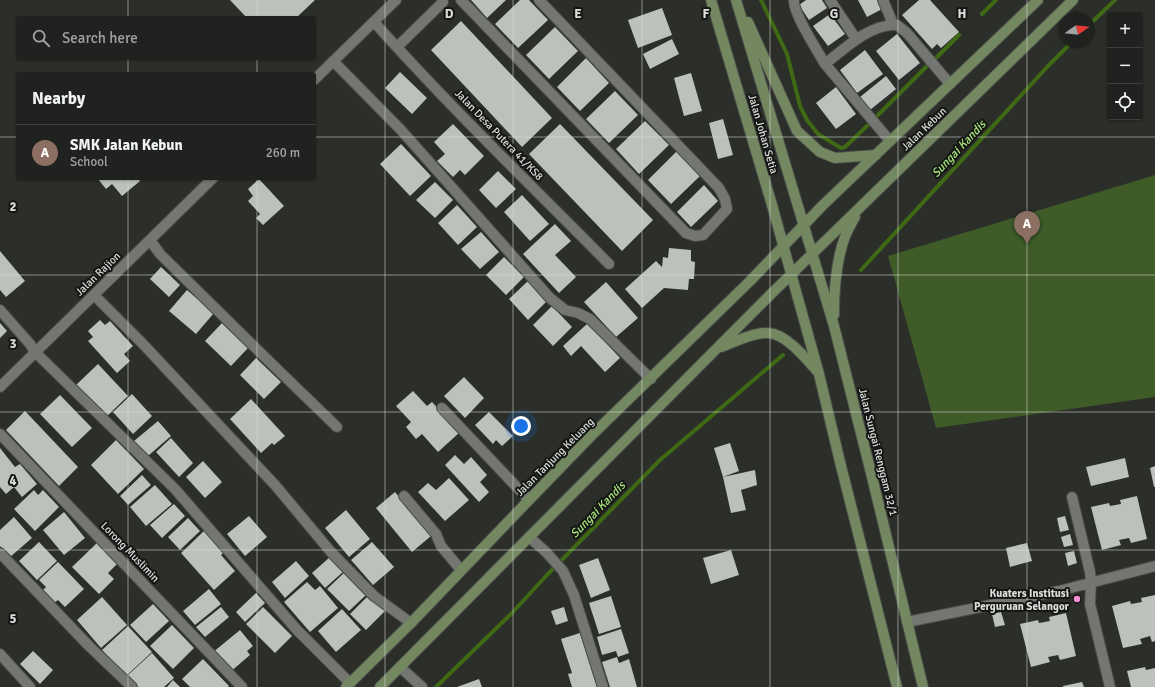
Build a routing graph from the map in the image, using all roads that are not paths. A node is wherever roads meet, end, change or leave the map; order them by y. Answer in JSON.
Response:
{"nodes":[{"id":1,"x":396,"y":0,"type":"edge"},
{"id":2,"x":461,"y":0,"type":"edge"},
{"id":3,"x":540,"y":0,"type":"edge"},
{"id":4,"x":711,"y":0,"type":"edge"},
{"id":5,"x":737,"y":0,"type":"edge"},
{"id":6,"x":794,"y":0,"type":"edge"},
{"id":7,"x":830,"y":0,"type":"edge"},
{"id":8,"x":883,"y":0,"type":"edge"},
{"id":9,"x":1038,"y":0,"type":"edge"},
{"id":10,"x":1073,"y":0,"type":"edge"},
{"id":11,"x":443,"y":2,"type":"dead end"},
{"id":12,"x":374,"y":22,"type":"junction"},
{"id":13,"x":893,"y":24,"type":"junction"},
{"id":14,"x":856,"y":39,"type":"junction"},
{"id":15,"x":397,"y":47,"type":"junction"},
{"id":16,"x":333,"y":61,"type":"junction"},
{"id":17,"x":825,"y":64,"type":"junction"},
{"id":18,"x":316,"y":78,"type":"edge"},
{"id":19,"x":950,"y":84,"type":"junction"},
{"id":20,"x":890,"y":141,"type":"junction"},
{"id":21,"x":876,"y":155,"type":"junction"},
{"id":22,"x":211,"y":180,"type":"edge"},
{"id":23,"x":860,"y":208,"type":"junction"},
{"id":24,"x":803,"y":226,"type":"junction"},
{"id":25,"x":150,"y":240,"type":"junction"},
{"id":26,"x":783,"y":246,"type":"junction"},
{"id":27,"x":812,"y":254,"type":"junction"},
{"id":28,"x":609,"y":264,"type":"dead end"},
{"id":29,"x":791,"y":274,"type":"junction"},
{"id":30,"x":94,"y":295,"type":"junction"},
{"id":31,"x":0,"y":310,"type":"edge"},
{"id":32,"x":834,"y":326,"type":"junction"},
{"id":33,"x":33,"y":348,"type":"junction"},
{"id":34,"x":718,"y":348,"type":"junction"},
{"id":35,"x":819,"y":374,"type":"junction"},
{"id":36,"x":650,"y":379,"type":"junction"},
{"id":37,"x":0,"y":388,"type":"edge"},
{"id":38,"x":442,"y":408,"type":"dead end"},
{"id":39,"x":337,"y":427,"type":"dead end"},
{"id":40,"x":0,"y":434,"type":"edge"},
{"id":41,"x":404,"y":496,"type":"dead end"},
{"id":42,"x":1072,"y":497,"type":"dead end"},
{"id":43,"x":529,"y":500,"type":"junction"},
{"id":44,"x":530,"y":537,"type":"junction"},
{"id":45,"x":0,"y":553,"type":"edge"},
{"id":46,"x":1155,"y":566,"type":"edge"},
{"id":47,"x":461,"y":570,"type":"junction"},
{"id":48,"x":1090,"y":583,"type":"junction"},
{"id":49,"x":907,"y":622,"type":"junction"},
{"id":50,"x":411,"y":623,"type":"junction"},
{"id":51,"x":0,"y":654,"type":"edge"},
{"id":52,"x":400,"y":668,"type":"junction"},
{"id":53,"x":348,"y":685,"type":"edge"},
{"id":54,"x":30,"y":687,"type":"edge"},
{"id":55,"x":132,"y":687,"type":"edge"},
{"id":56,"x":242,"y":687,"type":"edge"},
{"id":57,"x":380,"y":687,"type":"edge"},
{"id":58,"x":422,"y":687,"type":"edge"},
{"id":59,"x":603,"y":687,"type":"edge"},
{"id":60,"x":897,"y":687,"type":"edge"},
{"id":61,"x":923,"y":687,"type":"edge"},
{"id":62,"x":1110,"y":687,"type":"edge"}],
"edges":[{"from":1,"to":12,"type":"street"},
{"from":2,"to":3,"type":"street"},
{"from":4,"to":26,"type":"main road","name":"Jalan Johan Setia"},
{"from":5,"to":21,"type":"main road"},
{"from":5,"to":24,"type":"main road","name":"Jalan Johan Setia"},
{"from":6,"to":17,"type":"street"},
{"from":7,"to":14,"type":"street"},
{"from":8,"to":13,"type":"street"},
{"from":9,"to":19,"type":"main road","name":"Jalan Kebun"},
{"from":10,"to":23,"type":"main road","name":"Jalan Kebun"},
{"from":11,"to":15,"type":"street"},
{"from":12,"to":15,"type":"street","name":"Jalan Desa Putera 41/KS8"},
{"from":12,"to":16,"type":"street"},
{"from":13,"to":14,"type":"street"},
{"from":13,"to":19,"type":"street"},
{"from":14,"to":17,"type":"street"},
{"from":15,"to":28,"type":"street","name":"Jalan Desa Putera 41/KS8"},
{"from":16,"to":18,"type":"street"},
{"from":16,"to":36,"type":"street"},
{"from":17,"to":20,"type":"street"},
{"from":19,"to":20,"type":"main road","name":"Jalan Kebun"},
{"from":20,"to":21,"type":"main road","name":"Jalan Kebun"},
{"from":21,"to":24,"type":"main road","name":"Jalan Kebun"},
{"from":22,"to":25,"type":"street","name":"Jalan Rajion"},
{"from":23,"to":27,"type":"main road","name":"Jalan Kebun"},
{"from":23,"to":32,"type":"main road"},
{"from":24,"to":26,"type":"main road","name":"Jalan Kebun"},
{"from":24,"to":27,"type":"main road","name":"Jalan Sungai Renggam 32/1"},
{"from":25,"to":30,"type":"street","name":"Jalan Rajion"},
{"from":25,"to":39,"type":"street"},
{"from":26,"to":29,"type":"main road","name":"Jalan Johan Setia"},
{"from":26,"to":36,"type":"main road","name":"Jalan Tanjung Keluang"},
{"from":27,"to":29,"type":"main road","name":"Jalan Kebun"},
{"from":27,"to":32,"type":"main road","name":"Jalan Sungai Renggam 32/1"},
{"from":29,"to":34,"type":"main road"},
{"from":29,"to":35,"type":"main road"},
{"from":30,"to":33,"type":"street","name":"Jalan Rajion"},
{"from":30,"to":50,"type":"street"},
{"from":31,"to":33,"type":"street"},
{"from":32,"to":49,"type":"main road","name":"Jalan Sungai Renggam 32/1"},
{"from":33,"to":37,"type":"street","name":"Jalan Rajion"},
{"from":33,"to":53,"type":"street"},
{"from":34,"to":35,"type":"main road"},
{"from":34,"to":44,"type":"main road"},
{"from":35,"to":60,"type":"main road"},
{"from":36,"to":43,"type":"main road","name":"Jalan Tanjung Keluang"},
{"from":38,"to":43,"type":"street"},
{"from":40,"to":56,"type":"street","name":"Lorong Muslimin"},
{"from":41,"to":47,"type":"street"},
{"from":42,"to":48,"type":"street"},
{"from":43,"to":47,"type":"main road","name":"Jalan Tanjung Keluang"},
{"from":44,"to":52,"type":"main road"},
{"from":44,"to":59,"type":"street"},
{"from":45,"to":55,"type":"street"},
{"from":46,"to":48,"type":"street"},
{"from":47,"to":50,"type":"main road","name":"Jalan Tanjung Keluang"},
{"from":48,"to":49,"type":"street"},
{"from":48,"to":62,"type":"street"},
{"from":49,"to":61,"type":"main road","name":"Jalan Sungai Renggam 32/1"},
{"from":50,"to":53,"type":"main road","name":"Jalan Tanjung Keluang"},
{"from":51,"to":54,"type":"street"},
{"from":52,"to":57,"type":"main road"},
{"from":52,"to":58,"type":"street"}]}
